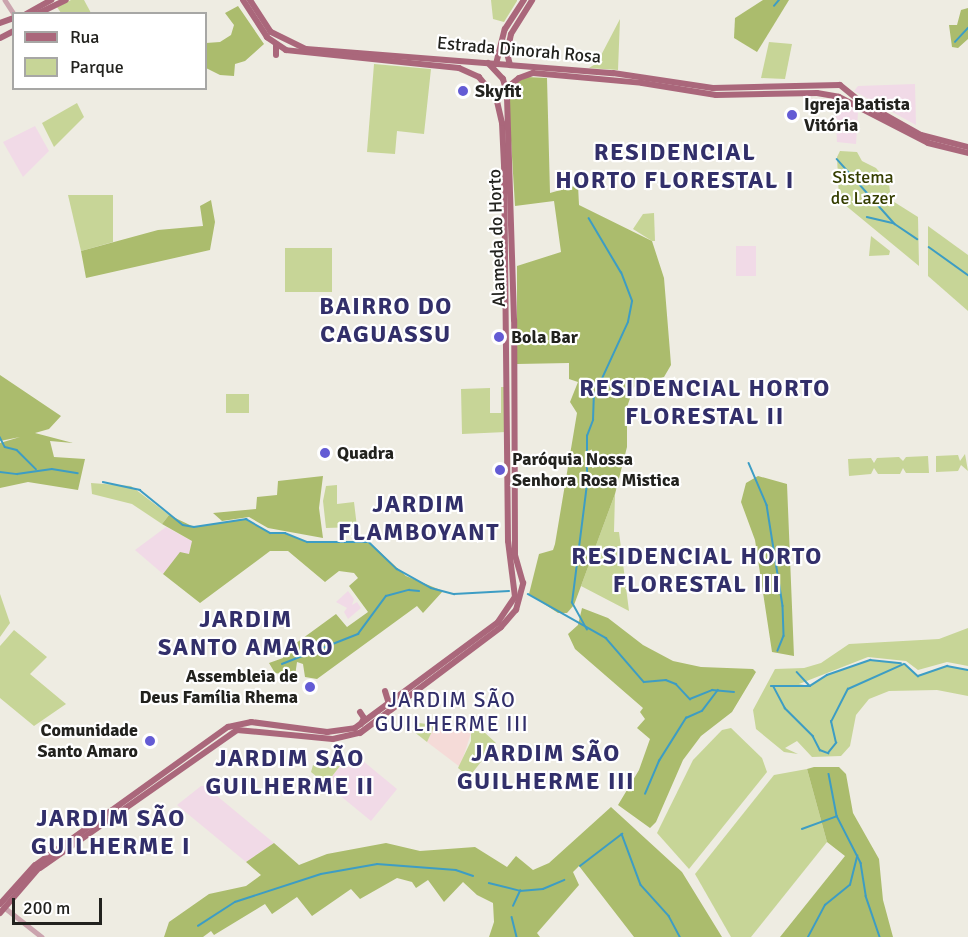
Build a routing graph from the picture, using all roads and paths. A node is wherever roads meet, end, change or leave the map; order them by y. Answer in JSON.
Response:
{"nodes":[{"id":1,"x":51,"y":0,"type":"edge"},
{"id":2,"x":66,"y":0,"type":"edge"},
{"id":3,"x":243,"y":0,"type":"edge"},
{"id":4,"x":250,"y":0,"type":"edge"},
{"id":5,"x":527,"y":2,"type":"edge"},
{"id":6,"x":30,"y":12,"type":"edge"},
{"id":7,"x":40,"y":12,"type":"edge"},
{"id":8,"x":276,"y":44,"type":"junction"},
{"id":9,"x":283,"y":45,"type":"junction"},
{"id":10,"x":276,"y":55,"type":"dead end"},
{"id":11,"x":485,"y":63,"type":"junction"},
{"id":12,"x":496,"y":64,"type":"junction"},
{"id":13,"x":513,"y":65,"type":"junction"},
{"id":14,"x":479,"y":77,"type":"junction"},
{"id":15,"x":518,"y":79,"type":"junction"},
{"id":16,"x":828,"y":86,"type":"junction"},
{"id":17,"x":491,"y":88,"type":"junction"},
{"id":18,"x":506,"y":88,"type":"junction"},
{"id":19,"x":711,"y":88,"type":"junction"},
{"id":20,"x":751,"y":91,"type":"junction"},
{"id":21,"x":850,"y":92,"type":"junction"},
{"id":22,"x":704,"y":94,"type":"junction"},
{"id":23,"x":827,"y":95,"type":"junction"},
{"id":24,"x":839,"y":97,"type":"junction"},
{"id":25,"x":891,"y":121,"type":"junction"},
{"id":26,"x":968,"y":147,"type":"edge"},
{"id":27,"x":968,"y":153,"type":"edge"},
{"id":28,"x":509,"y":384,"type":"junction"},
{"id":29,"x":514,"y":398,"type":"junction"},
{"id":30,"x":518,"y":597,"type":"junction"},
{"id":31,"x":385,"y":691,"type":"dead end"},
{"id":32,"x":388,"y":704,"type":"junction"},
{"id":33,"x":360,"y":712,"type":"dead end"},
{"id":34,"x":375,"y":718,"type":"junction"},
{"id":35,"x":361,"y":724,"type":"junction"},
{"id":36,"x":38,"y":866,"type":"junction"},
{"id":37,"x":1,"y":906,"type":"edge"},
{"id":38,"x":42,"y":937,"type":"edge"}],
"edges":[{"from":1,"to":6,"type":"main road"},
{"from":2,"to":7,"type":"main road"},
{"from":3,"to":8,"type":"main road"},
{"from":4,"to":9,"type":"main road"},
{"from":5,"to":12,"type":"main road"},
{"from":5,"to":13,"type":"main road"},
{"from":8,"to":9,"type":"main road"},
{"from":8,"to":10,"type":"main road"},
{"from":9,"to":11,"type":"main road","name":"Estrada Dinorah Rosa"},
{"from":9,"to":14,"type":"main road","name":"Estrada Dinorah Rosa"},
{"from":11,"to":12,"type":"main road","name":"Estrada Dinorah Rosa"},
{"from":11,"to":14,"type":"main road"},
{"from":11,"to":18,"type":"main road"},
{"from":12,"to":13,"type":"main road","name":"Estrada Dinorah Rosa"},
{"from":13,"to":15,"type":"main road"},
{"from":13,"to":19,"type":"main road","name":"Estrada Dinorah Rosa"},
{"from":14,"to":17,"type":"main road","name":"Estrada Dinorah Rosa"},
{"from":15,"to":18,"type":"main road","name":"Estrada Dinorah Rosa"},
{"from":15,"to":22,"type":"main road","name":"Estrada Dinorah Rosa"},
{"from":16,"to":20,"type":"main road"},
{"from":16,"to":21,"type":"main road"},
{"from":16,"to":23,"type":"main road"},
{"from":17,"to":18,"type":"main road"},
{"from":17,"to":28,"type":"main road","name":"Alameda do Horto"},
{"from":18,"to":29,"type":"main road","name":"Alameda do Horto"},
{"from":19,"to":20,"type":"main road","name":"Estrada Dinorah Rosa"},
{"from":19,"to":22,"type":"main road"},
{"from":20,"to":22,"type":"main road","name":"Estrada Dinorah Rosa"},
{"from":20,"to":23,"type":"main road"},
{"from":21,"to":24,"type":"main road"},
{"from":21,"to":25,"type":"main road"},
{"from":23,"to":24,"type":"main road"},
{"from":24,"to":25,"type":"main road"},
{"from":25,"to":26,"type":"main road"},
{"from":25,"to":27,"type":"main road"},
{"from":28,"to":29,"type":"main road"},
{"from":28,"to":30,"type":"main road","name":"Alameda do Horto"},
{"from":29,"to":30,"type":"main road","name":"Alameda do Horto"},
{"from":30,"to":32,"type":"main road"},
{"from":30,"to":34,"type":"main road"},
{"from":31,"to":32,"type":"main road"},
{"from":32,"to":34,"type":"main road"},
{"from":33,"to":35,"type":"main road"},
{"from":34,"to":35,"type":"main road"},
{"from":34,"to":36,"type":"main road"},
{"from":35,"to":36,"type":"main road"},
{"from":36,"to":37,"type":"main road"},
{"from":37,"to":38,"type":"street"}]}
